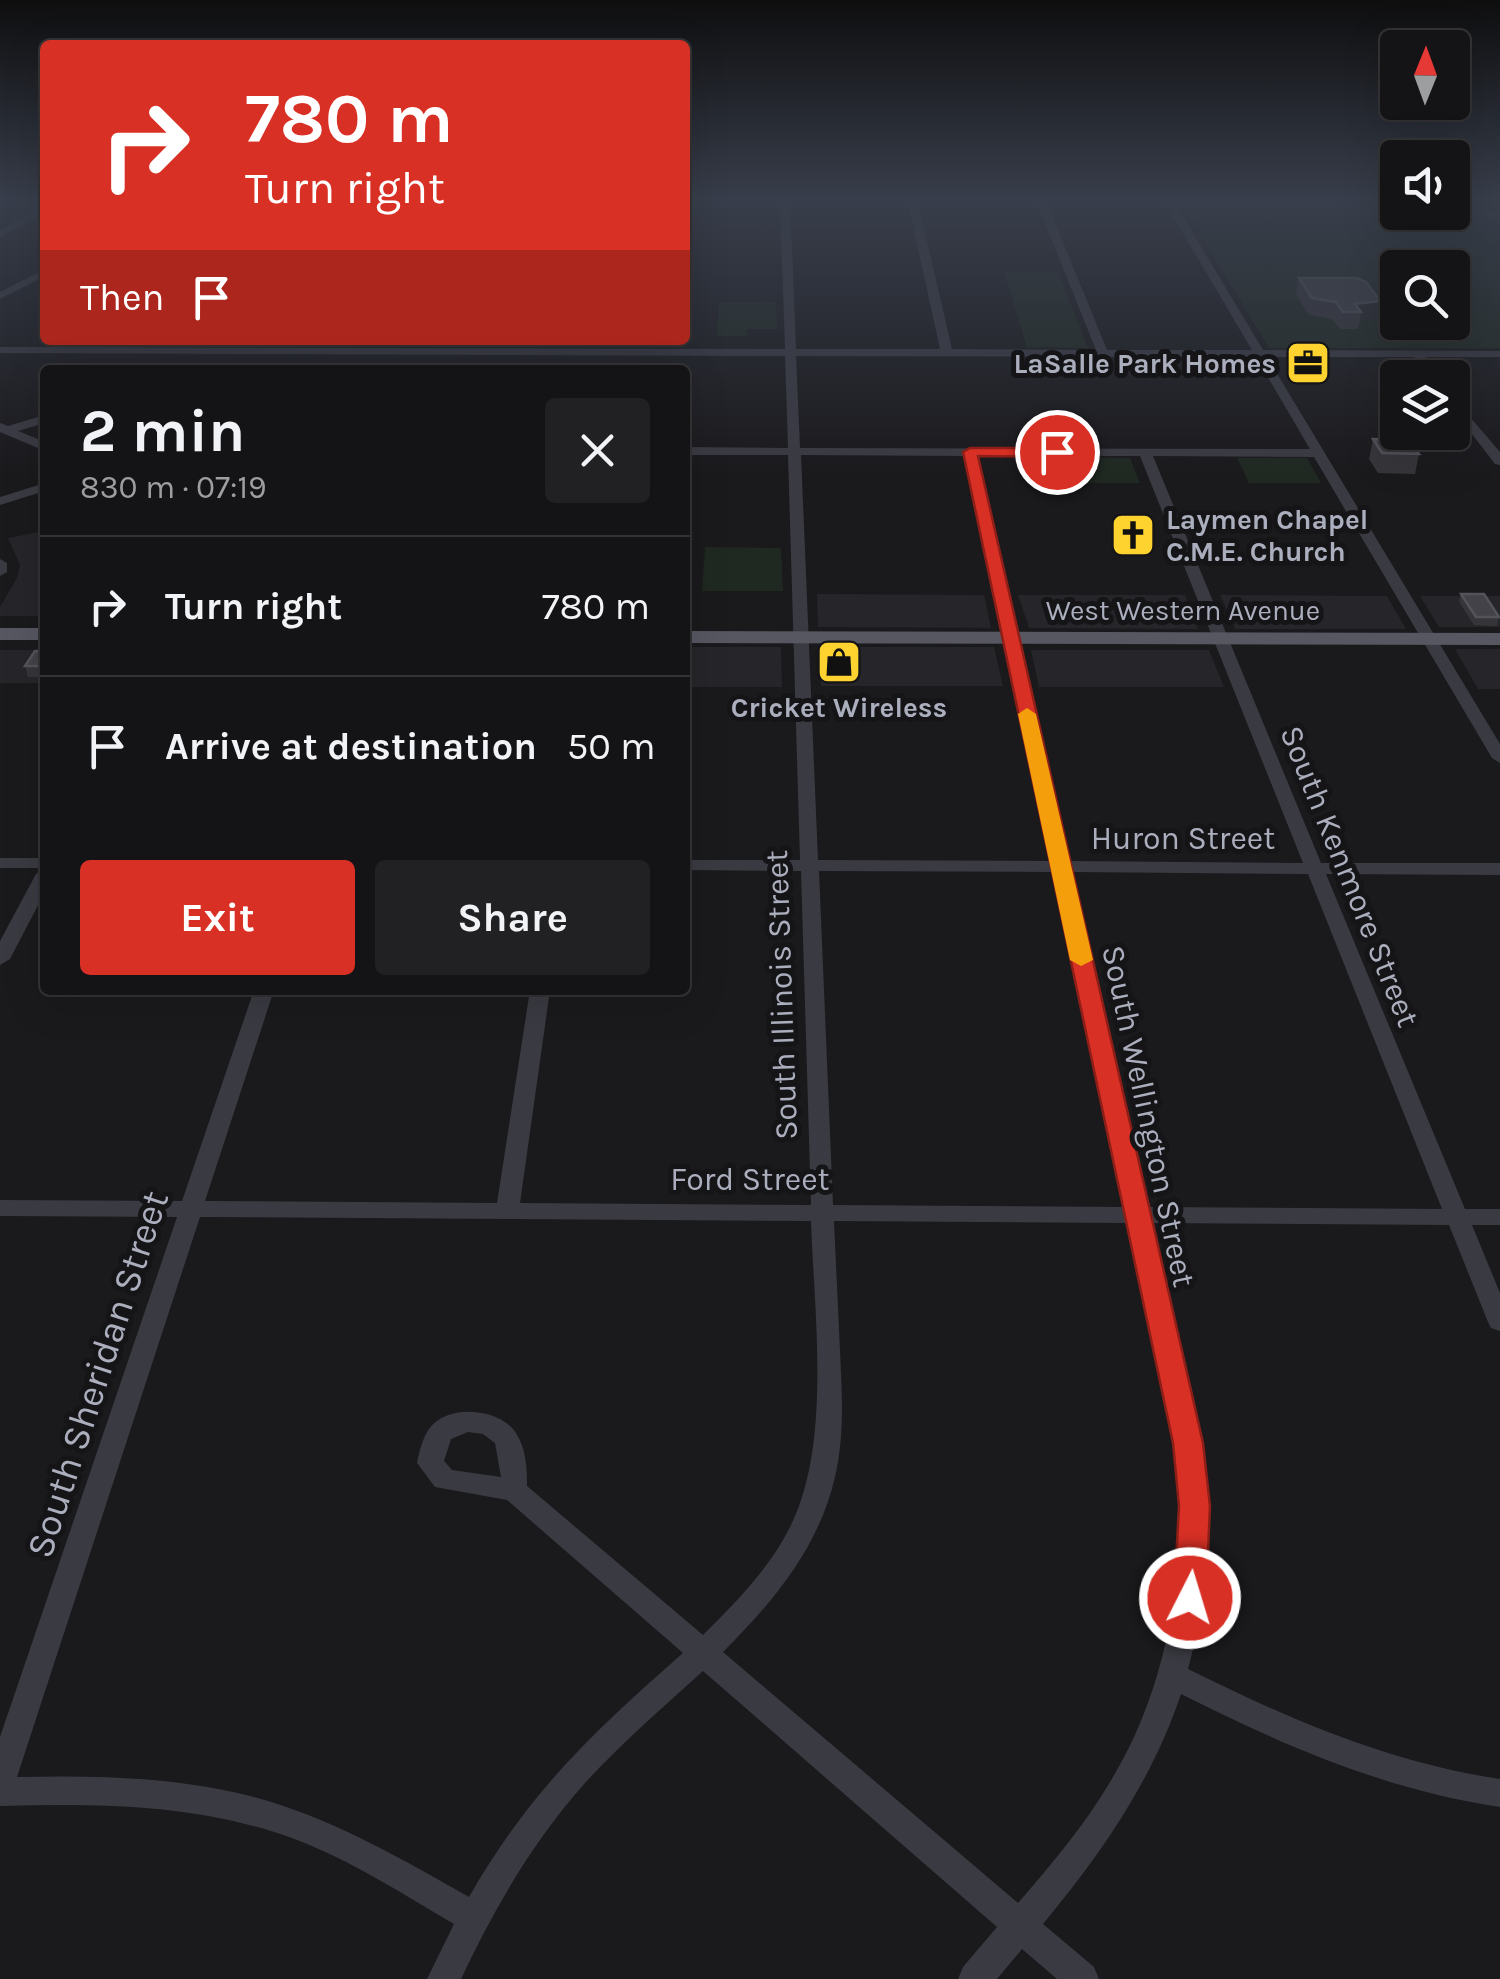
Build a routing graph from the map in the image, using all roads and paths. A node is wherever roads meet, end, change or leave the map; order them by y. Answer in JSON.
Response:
{"nodes":[{"id":1,"x":789,"y":290,"type":"edge"},
{"id":2,"x":933,"y":290,"type":"edge"},
{"id":3,"x":1078,"y":290,"type":"edge"},
{"id":4,"x":1222,"y":290,"type":"edge"},
{"id":5,"x":84,"y":345,"type":"edge"},
{"id":6,"x":226,"y":345,"type":"edge"},
{"id":7,"x":480,"y":346,"type":"edge"},
{"id":8,"x":637,"y":346,"type":"edge"},
{"id":9,"x":0,"y":350,"type":"edge"},
{"id":10,"x":791,"y":352,"type":"junction"},
{"id":11,"x":947,"y":352,"type":"junction"},
{"id":12,"x":1103,"y":353,"type":"junction"},
{"id":13,"x":1260,"y":353,"type":"junction"},
{"id":14,"x":1417,"y":353,"type":"junction"},
{"id":15,"x":1500,"y":354,"type":"edge"},
{"id":16,"x":1422,"y":360,"type":"edge"},
{"id":17,"x":40,"y":420,"type":"edge"},
{"id":18,"x":1470,"y":421,"type":"edge"},
{"id":19,"x":4,"y":429,"type":"edge"},
{"id":20,"x":40,"y":445,"type":"edge"},
{"id":21,"x":690,"y":451,"type":"edge"},
{"id":22,"x":795,"y":452,"type":"junction"},
{"id":23,"x":970,"y":452,"type":"junction"},
{"id":24,"x":1145,"y":452,"type":"junction"},
{"id":25,"x":1320,"y":453,"type":"junction"},
{"id":26,"x":1498,"y":455,"type":"edge"},
{"id":27,"x":40,"y":488,"type":"edge"},
{"id":28,"x":0,"y":502,"type":"edge"},
{"id":29,"x":0,"y":563,"type":"edge"},
{"id":30,"x":0,"y":572,"type":"edge"},
{"id":31,"x":0,"y":634,"type":"edge"},
{"id":32,"x":40,"y":634,"type":"edge"},
{"id":33,"x":690,"y":636,"type":"edge"},
{"id":34,"x":801,"y":637,"type":"junction"},
{"id":35,"x":1011,"y":638,"type":"junction"},
{"id":36,"x":1221,"y":638,"type":"junction"},
{"id":37,"x":1430,"y":639,"type":"junction"},
{"id":38,"x":1500,"y":639,"type":"edge"},
{"id":39,"x":1500,"y":758,"type":"edge"},
{"id":40,"x":0,"y":862,"type":"edge"},
{"id":41,"x":40,"y":863,"type":"edge"},
{"id":42,"x":690,"y":865,"type":"edge"},
{"id":43,"x":810,"y":867,"type":"junction"},
{"id":44,"x":1061,"y":868,"type":"junction"},
{"id":45,"x":1314,"y":868,"type":"junction"},
{"id":46,"x":1500,"y":869,"type":"edge"},
{"id":47,"x":40,"y":883,"type":"edge"},
{"id":48,"x":0,"y":959,"type":"edge"},
{"id":49,"x":262,"y":995,"type":"edge"},
{"id":50,"x":539,"y":995,"type":"edge"},
{"id":51,"x":0,"y":1208,"type":"edge"},
{"id":52,"x":192,"y":1210,"type":"junction"},
{"id":53,"x":822,"y":1211,"type":"junction"},
{"id":54,"x":507,"y":1212,"type":"junction"},
{"id":55,"x":1138,"y":1215,"type":"junction"},
{"id":56,"x":1458,"y":1217,"type":"junction"},
{"id":57,"x":1500,"y":1217,"type":"edge"},
{"id":58,"x":1500,"y":1322,"type":"edge"},
{"id":59,"x":514,"y":1490,"type":"dead end"},
{"id":60,"x":701,"y":1652,"type":"junction"},
{"id":61,"x":1173,"y":1676,"type":"junction"},
{"id":62,"x":0,"y":1782,"type":"edge"},
{"id":63,"x":0,"y":1792,"type":"edge"},
{"id":64,"x":1500,"y":1793,"type":"edge"},
{"id":65,"x":475,"y":1918,"type":"junction"},
{"id":66,"x":1020,"y":1926,"type":"junction"},
{"id":67,"x":444,"y":1979,"type":"edge"},
{"id":68,"x":975,"y":1979,"type":"edge"},
{"id":69,"x":1082,"y":1979,"type":"edge"}],
"edges":[{"from":1,"to":10,"type":"street","name":"South Illinois Street"},
{"from":2,"to":11,"type":"street"},
{"from":3,"to":12,"type":"street"},
{"from":4,"to":13,"type":"street"},
{"from":5,"to":6,"type":"street"},
{"from":5,"to":9,"type":"street"},
{"from":6,"to":7,"type":"street"},
{"from":7,"to":8,"type":"street"},
{"from":8,"to":10,"type":"street"},
{"from":10,"to":11,"type":"street"},
{"from":10,"to":22,"type":"street","name":"South Illinois Street"},
{"from":11,"to":12,"type":"street"},
{"from":12,"to":13,"type":"street"},
{"from":13,"to":14,"type":"street"},
{"from":13,"to":25,"type":"street"},
{"from":14,"to":15,"type":"street"},
{"from":14,"to":16,"type":"street"},
{"from":17,"to":19,"type":"street"},
{"from":18,"to":26,"type":"street"},
{"from":19,"to":20,"type":"street"},
{"from":21,"to":22,"type":"street"},
{"from":22,"to":23,"type":"street"},
{"from":22,"to":34,"type":"street","name":"South Illinois Street"},
{"from":23,"to":24,"type":"street"},
{"from":23,"to":35,"type":"street","name":"South Wellington Street"},
{"from":24,"to":25,"type":"street"},
{"from":24,"to":36,"type":"street","name":"South Kenmore Street"},
{"from":25,"to":37,"type":"street"},
{"from":27,"to":28,"type":"street"},
{"from":29,"to":30,"type":"street"},
{"from":31,"to":32,"type":"main road"},
{"from":33,"to":34,"type":"main road","name":"West Western Avenue"},
{"from":34,"to":35,"type":"main road","name":"West Western Avenue"},
{"from":34,"to":43,"type":"street","name":"South Illinois Street"},
{"from":35,"to":36,"type":"main road","name":"West Western Avenue"},
{"from":35,"to":44,"type":"street","name":"South Wellington Street"},
{"from":36,"to":37,"type":"main road","name":"West Western Avenue"},
{"from":36,"to":45,"type":"street","name":"South Kenmore Street"},
{"from":37,"to":38,"type":"main road","name":"West Western Avenue"},
{"from":37,"to":39,"type":"street"},
{"from":40,"to":41,"type":"street"},
{"from":42,"to":43,"type":"street","name":"Huron Street"},
{"from":43,"to":44,"type":"street","name":"Huron Street"},
{"from":43,"to":53,"type":"street","name":"South Illinois Street"},
{"from":44,"to":45,"type":"street","name":"Huron Street"},
{"from":44,"to":55,"type":"street","name":"South Wellington Street"},
{"from":45,"to":46,"type":"street","name":"Huron Street"},
{"from":45,"to":56,"type":"street","name":"South Kenmore Street"},
{"from":47,"to":48,"type":"street"},
{"from":49,"to":52,"type":"street","name":"South Sheridan Street"},
{"from":50,"to":54,"type":"street"},
{"from":51,"to":52,"type":"street","name":"Ford Street"},
{"from":52,"to":54,"type":"street","name":"Ford Street"},
{"from":52,"to":62,"type":"street","name":"South Sheridan Street"},
{"from":53,"to":54,"type":"street","name":"Ford Street"},
{"from":53,"to":55,"type":"street","name":"Ford Street"},
{"from":53,"to":60,"type":"street","name":"South Illinois Street"},
{"from":55,"to":56,"type":"street","name":"Ford Street"},
{"from":55,"to":61,"type":"street","name":"South Wellington Street"},
{"from":56,"to":57,"type":"street","name":"Ford Street"},
{"from":56,"to":58,"type":"street","name":"South Kenmore Street"},
{"from":59,"to":60,"type":"street"},
{"from":60,"to":65,"type":"street","name":"South Illinois Street"},
{"from":60,"to":66,"type":"street"},
{"from":61,"to":64,"type":"street"},
{"from":61,"to":66,"type":"street","name":"South Wellington Street"},
{"from":63,"to":65,"type":"street"},
{"from":65,"to":67,"type":"street","name":"South Illinois Street"},
{"from":66,"to":68,"type":"street","name":"South Wellington Street"},
{"from":66,"to":69,"type":"street"}]}
